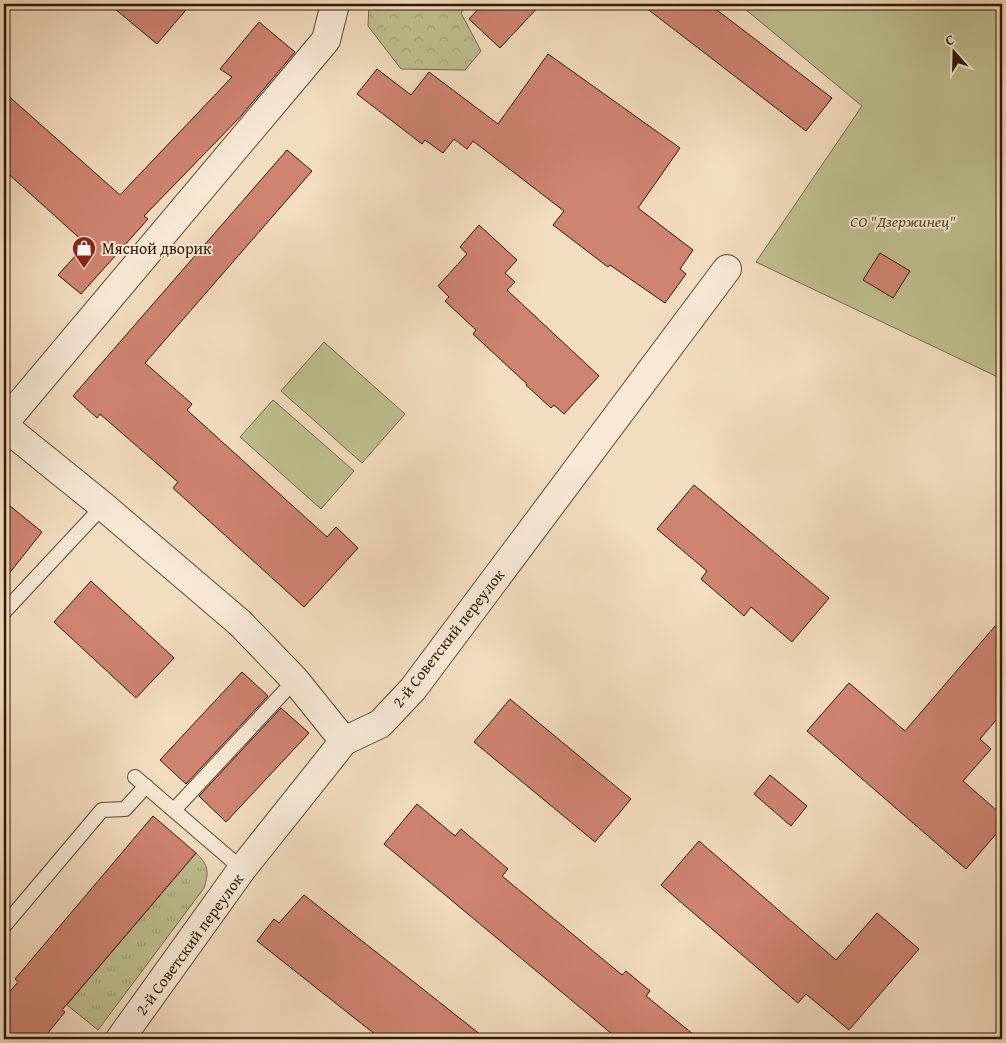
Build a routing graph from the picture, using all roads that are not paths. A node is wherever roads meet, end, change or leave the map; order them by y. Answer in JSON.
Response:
{"nodes":[{"id":1,"x":335,"y":4,"type":"edge"},
{"id":2,"x":727,"y":269,"type":"dead end"},
{"id":3,"x":4,"y":425,"type":"edge"},
{"id":4,"x":103,"y":506,"type":"junction"},
{"id":5,"x":4,"y":612,"type":"edge"},
{"id":6,"x":295,"y":680,"type":"junction"},
{"id":7,"x":344,"y":741,"type":"junction"},
{"id":8,"x":174,"y":810,"type":"junction"},
{"id":9,"x":242,"y":869,"type":"junction"},
{"id":10,"x":4,"y":926,"type":"edge"},
{"id":11,"x":120,"y":1039,"type":"edge"}],
"edges":[{"from":1,"to":3,"type":"street"},
{"from":2,"to":7,"type":"street","name":"2-й Советский переулок"},
{"from":3,"to":4,"type":"street"},
{"from":4,"to":5,"type":"lane"},
{"from":4,"to":6,"type":"street"},
{"from":6,"to":7,"type":"street"},
{"from":6,"to":8,"type":"lane"},
{"from":7,"to":9,"type":"street","name":"2-й Советский переулок"},
{"from":8,"to":9,"type":"lane"},
{"from":8,"to":10,"type":"lane"},
{"from":9,"to":11,"type":"street","name":"2-й Советский переулок"}]}
